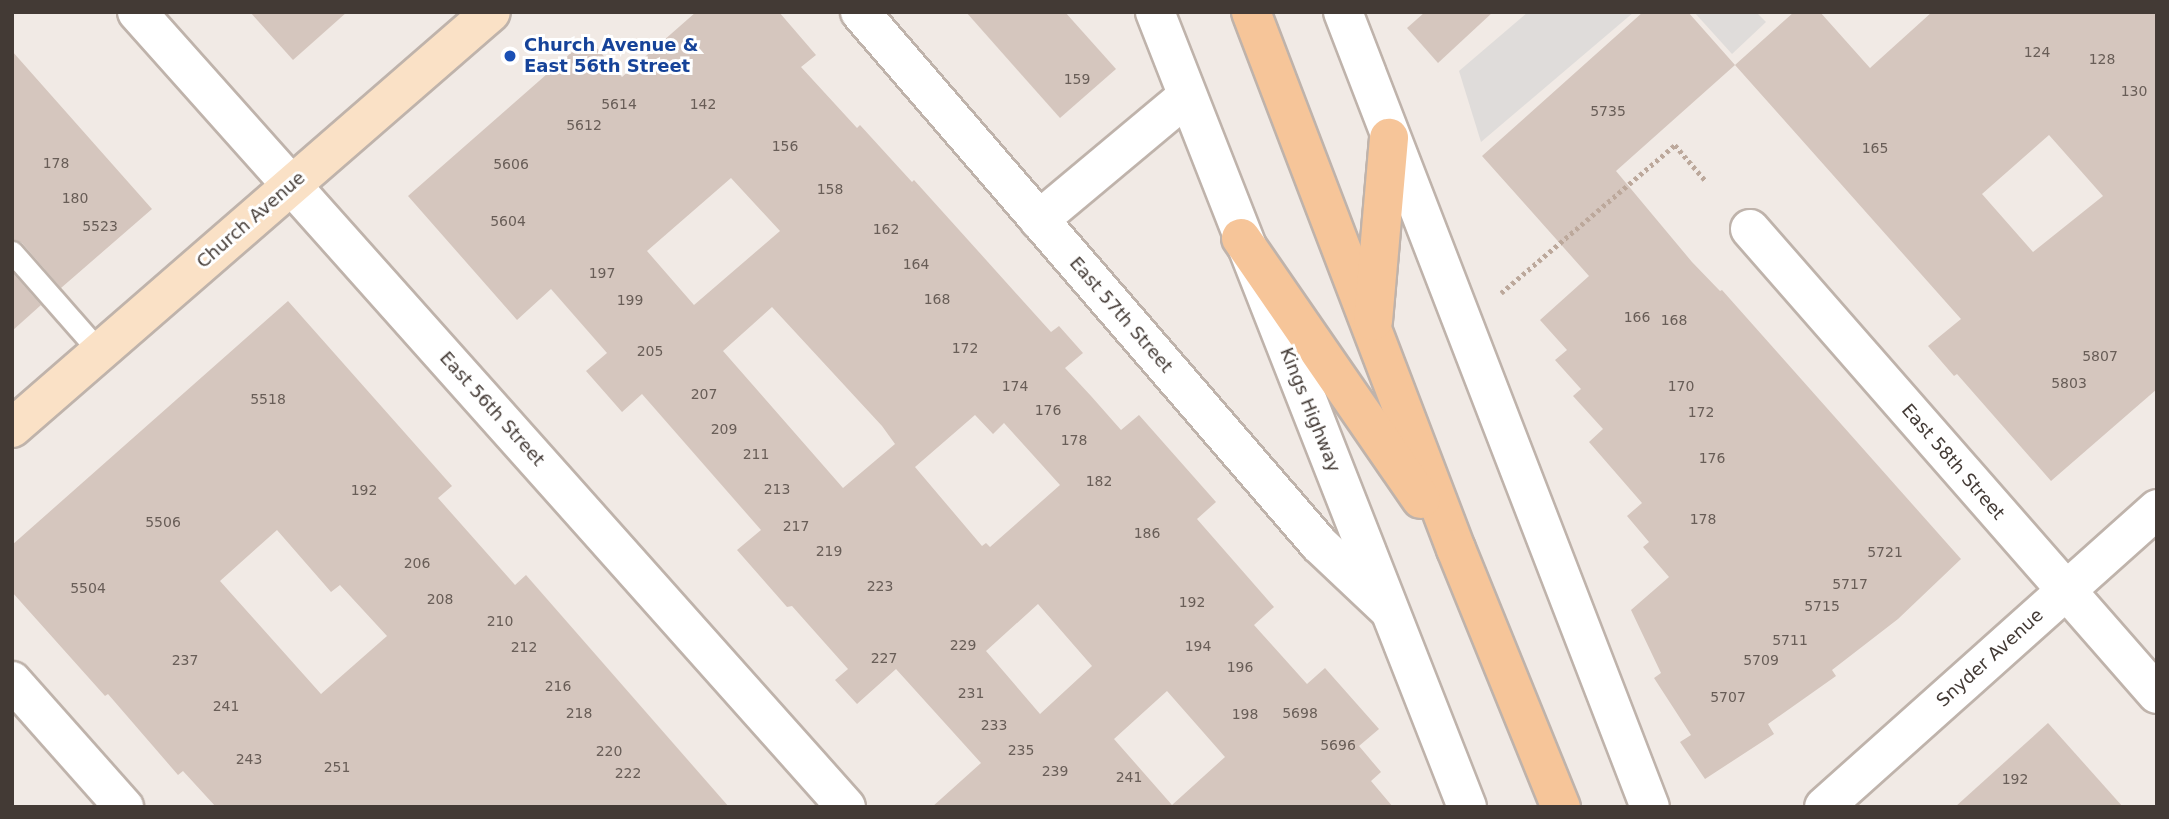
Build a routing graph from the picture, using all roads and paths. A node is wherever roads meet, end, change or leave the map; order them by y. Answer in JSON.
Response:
{"nodes":[{"id":1,"x":137,"y":12,"type":"edge"},
{"id":2,"x":491,"y":12,"type":"edge"},
{"id":3,"x":860,"y":12,"type":"edge"},
{"id":4,"x":1155,"y":12,"type":"edge"},
{"id":5,"x":1251,"y":12,"type":"edge"},
{"id":6,"x":1343,"y":12,"type":"edge"},
{"id":7,"x":1186,"y":97,"type":"junction"},
{"id":8,"x":1389,"y":138,"type":"junction"},
{"id":9,"x":1705,"y":180,"type":"dead end"},
{"id":10,"x":291,"y":185,"type":"junction"},
{"id":11,"x":1040,"y":220,"type":"junction"},
{"id":12,"x":1750,"y":229,"type":"dead end"},
{"id":13,"x":1241,"y":238,"type":"junction"},
{"id":14,"x":12,"y":252,"type":"edge"},
{"id":15,"x":1501,"y":293,"type":"dead end"},
{"id":16,"x":1372,"y":330,"type":"junction"},
{"id":17,"x":100,"y":352,"type":"junction"},
{"id":18,"x":12,"y":428,"type":"edge"},
{"id":19,"x":2157,"y":509,"type":"edge"},
{"id":20,"x":1456,"y":549,"type":"junction"},
{"id":21,"x":2065,"y":592,"type":"junction"},
{"id":22,"x":1389,"y":610,"type":"junction"},
{"id":23,"x":12,"y":681,"type":"edge"},
{"id":24,"x":2157,"y":694,"type":"edge"},
{"id":25,"x":124,"y":807,"type":"edge"},
{"id":26,"x":846,"y":807,"type":"edge"},
{"id":27,"x":1467,"y":807,"type":"edge"},
{"id":28,"x":1561,"y":807,"type":"edge"},
{"id":29,"x":1650,"y":807,"type":"edge"},
{"id":30,"x":1824,"y":807,"type":"edge"}],
"edges":[{"from":1,"to":10,"type":"street","name":"East 56th Street"},
{"from":2,"to":10,"type":"main road","name":"Church Avenue"},
{"from":3,"to":11,"type":"street","name":"East 57th Street"},
{"from":4,"to":7,"type":"street","name":"Kings Highway"},
{"from":5,"to":16,"type":"main road"},
{"from":6,"to":8,"type":"street"},
{"from":7,"to":11,"type":"street"},
{"from":7,"to":13,"type":"street","name":"Kings Highway"},
{"from":8,"to":16,"type":"main road"},
{"from":8,"to":29,"type":"street"},
{"from":9,"to":15,"type":"path"},
{"from":10,"to":17,"type":"main road","name":"Church Avenue"},
{"from":10,"to":26,"type":"street","name":"East 56th Street"},
{"from":11,"to":22,"type":"street","name":"East 57th Street"},
{"from":12,"to":21,"type":"street","name":"East 58th Street"},
{"from":13,"to":20,"type":"main road"},
{"from":13,"to":22,"type":"street","name":"Kings Highway"},
{"from":14,"to":17,"type":"lane"},
{"from":16,"to":20,"type":"main road"},
{"from":17,"to":18,"type":"main road","name":"Church Avenue"},
{"from":19,"to":21,"type":"street","name":"Snyder Avenue"},
{"from":20,"to":28,"type":"main road"},
{"from":21,"to":24,"type":"street","name":"East 58th Street"},
{"from":21,"to":30,"type":"street","name":"Snyder Avenue"},
{"from":22,"to":27,"type":"street","name":"Kings Highway"},
{"from":23,"to":25,"type":"street"}]}
